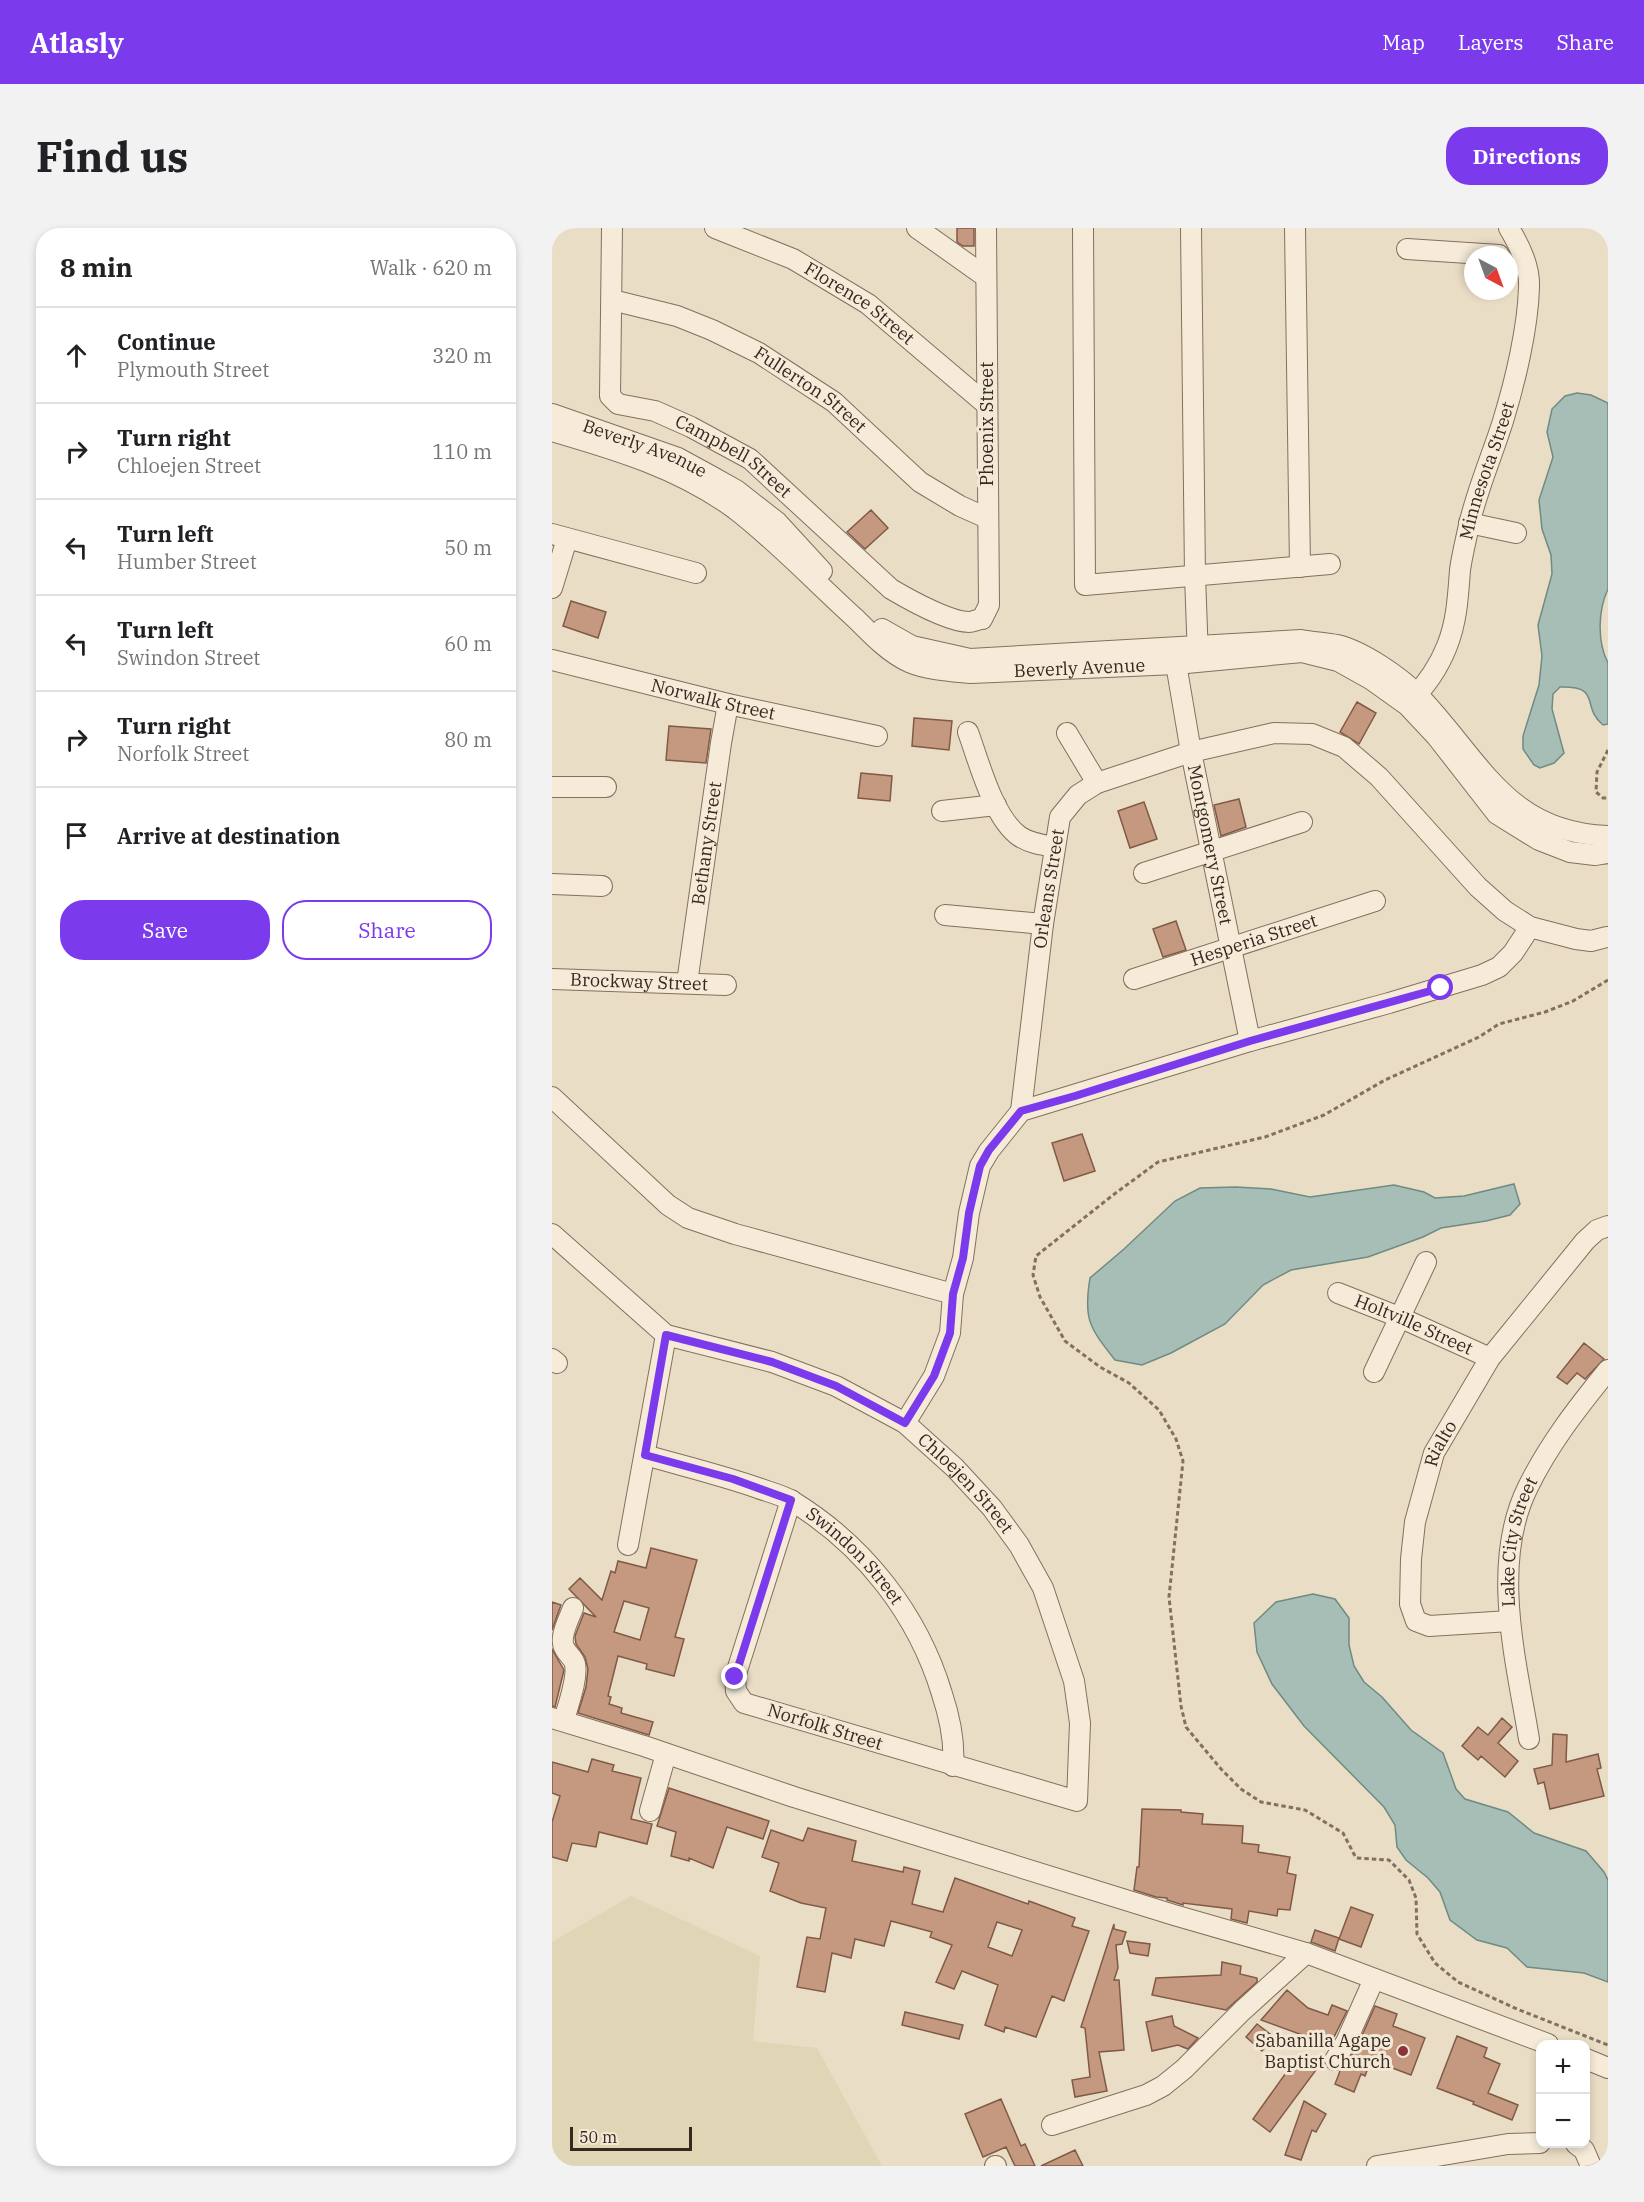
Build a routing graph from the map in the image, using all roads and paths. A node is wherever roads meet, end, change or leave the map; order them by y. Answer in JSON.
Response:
{"nodes":[{"id":1,"x":612,"y":228,"type":"edge"},
{"id":2,"x":715,"y":228,"type":"edge"},
{"id":3,"x":917,"y":228,"type":"edge"},
{"id":4,"x":986,"y":228,"type":"edge"},
{"id":5,"x":1083,"y":228,"type":"edge"},
{"id":6,"x":1191,"y":228,"type":"edge"},
{"id":7,"x":1295,"y":228,"type":"edge"},
{"id":8,"x":1509,"y":228,"type":"edge"},
{"id":9,"x":1514,"y":246,"type":"edge"},
{"id":10,"x":1407,"y":249,"type":"dead end"},
{"id":11,"x":1464,"y":253,"type":"edge"},
{"id":12,"x":1518,"y":260,"type":"edge"},
{"id":13,"x":986,"y":277,"type":"junction"},
{"id":14,"x":612,"y":300,"type":"junction"},
{"id":15,"x":986,"y":404,"type":"junction"},
{"id":16,"x":552,"y":414,"type":"edge"},
{"id":17,"x":552,"y":431,"type":"edge"},
{"id":18,"x":987,"y":518,"type":"junction"},
{"id":19,"x":1469,"y":523,"type":"junction"},
{"id":20,"x":1516,"y":533,"type":"dead end"},
{"id":21,"x":560,"y":536,"type":"edge"},
{"id":22,"x":1330,"y":564,"type":"dead end"},
{"id":23,"x":1300,"y":567,"type":"junction"},
{"id":24,"x":696,"y":573,"type":"dead end"},
{"id":25,"x":1195,"y":576,"type":"junction"},
{"id":26,"x":552,"y":588,"type":"edge"},
{"id":27,"x":982,"y":618,"type":"joint"},
{"id":28,"x":1198,"y":654,"type":"junction"},
{"id":29,"x":1175,"y":656,"type":"junction"},
{"id":30,"x":552,"y":660,"type":"edge"},
{"id":31,"x":1412,"y":700,"type":"junction"},
{"id":32,"x":728,"y":704,"type":"junction"},
{"id":33,"x":968,"y":732,"type":"dead end"},
{"id":34,"x":1066,"y":733,"type":"dead end"},
{"id":35,"x":877,"y":735,"type":"dead end"},
{"id":36,"x":1608,"y":750,"type":"edge"},
{"id":37,"x":1191,"y":752,"type":"junction"},
{"id":38,"x":1097,"y":783,"type":"junction"},
{"id":39,"x":552,"y":787,"type":"edge"},
{"id":40,"x":606,"y":787,"type":"dead end"},
{"id":41,"x":1608,"y":798,"type":"edge"},
{"id":42,"x":996,"y":806,"type":"junction"},
{"id":43,"x":942,"y":812,"type":"dead end"},
{"id":44,"x":1302,"y":822,"type":"dead end"},
{"id":45,"x":1608,"y":836,"type":"edge"},
{"id":46,"x":1054,"y":847,"type":"junction"},
{"id":47,"x":1211,"y":850,"type":"junction"},
{"id":48,"x":1608,"y":853,"type":"edge"},
{"id":49,"x":1144,"y":873,"type":"dead end"},
{"id":50,"x":552,"y":884,"type":"edge"},
{"id":51,"x":602,"y":886,"type":"dead end"},
{"id":52,"x":1375,"y":901,"type":"dead end"},
{"id":53,"x":945,"y":915,"type":"dead end"},
{"id":54,"x":1043,"y":924,"type":"junction"},
{"id":55,"x":1530,"y":927,"type":"junction"},
{"id":56,"x":1607,"y":937,"type":"edge"},
{"id":57,"x":1231,"y":947,"type":"junction"},
{"id":58,"x":552,"y":979,"type":"edge"},
{"id":59,"x":1134,"y":979,"type":"dead end"},
{"id":60,"x":1608,"y":980,"type":"edge"},
{"id":61,"x":687,"y":983,"type":"junction"},
{"id":62,"x":726,"y":985,"type":"dead end"},
{"id":63,"x":1250,"y":1041,"type":"junction"},
{"id":64,"x":552,"y":1097,"type":"edge"},
{"id":65,"x":1021,"y":1111,"type":"junction"},
{"id":66,"x":1608,"y":1226,"type":"edge"},
{"id":67,"x":552,"y":1234,"type":"edge"},
{"id":68,"x":1426,"y":1262,"type":"dead end"},
{"id":69,"x":1338,"y":1293,"type":"dead end"},
{"id":70,"x":953,"y":1294,"type":"junction"},
{"id":71,"x":1399,"y":1317,"type":"junction"},
{"id":72,"x":666,"y":1335,"type":"junction"},
{"id":73,"x":1490,"y":1359,"type":"junction"},
{"id":74,"x":1608,"y":1370,"type":"edge"},
{"id":75,"x":1374,"y":1372,"type":"dead end"},
{"id":76,"x":905,"y":1423,"type":"junction"},
{"id":77,"x":645,"y":1455,"type":"junction"},
{"id":78,"x":791,"y":1500,"type":"junction"},
{"id":79,"x":628,"y":1545,"type":"dead end"},
{"id":80,"x":573,"y":1608,"type":"dead end"},
{"id":81,"x":1510,"y":1621,"type":"junction"},
{"id":82,"x":558,"y":1719,"type":"edge"},
{"id":83,"x":1528,"y":1739,"type":"dead end"},
{"id":84,"x":666,"y":1754,"type":"junction"},
{"id":85,"x":953,"y":1766,"type":"junction"},
{"id":86,"x":1077,"y":1801,"type":"joint"},
{"id":87,"x":650,"y":1811,"type":"dead end"},
{"id":88,"x":1306,"y":1953,"type":"junction"},
{"id":89,"x":1374,"y":1978,"type":"junction"},
{"id":90,"x":1537,"y":2040,"type":"edge"},
{"id":91,"x":1608,"y":2045,"type":"edge"},
{"id":92,"x":1335,"y":2060,"type":"dead end"},
{"id":93,"x":1590,"y":2061,"type":"edge"},
{"id":94,"x":1608,"y":2068,"type":"edge"},
{"id":95,"x":1052,"y":2125,"type":"dead end"},
{"id":96,"x":1536,"y":2143,"type":"edge"},
{"id":97,"x":1581,"y":2148,"type":"edge"},
{"id":98,"x":1377,"y":2166,"type":"edge"},
{"id":99,"x":1591,"y":2166,"type":"edge"}],
"edges":[{"from":1,"to":14,"type":"street","name":"Campbell Street"},
{"from":2,"to":15,"type":"street","name":"Florence Street"},
{"from":3,"to":13,"type":"street"},
{"from":4,"to":13,"type":"street","name":"Phoenix Street"},
{"from":5,"to":25,"type":"street"},
{"from":6,"to":25,"type":"street"},
{"from":7,"to":23,"type":"street"},
{"from":8,"to":9,"type":"street","name":"Minnesota Street"},
{"from":10,"to":11,"type":"street"},
{"from":12,"to":19,"type":"street","name":"Minnesota Street"},
{"from":13,"to":15,"type":"street","name":"Phoenix Street"},
{"from":14,"to":18,"type":"street","name":"Fullerton Street"},
{"from":14,"to":27,"type":"street","name":"Campbell Street"},
{"from":15,"to":18,"type":"street","name":"Phoenix Street"},
{"from":16,"to":29,"type":"street","name":"Beverly Avenue"},
{"from":17,"to":29,"type":"street","name":"Beverly Avenue"},
{"from":18,"to":27,"type":"street","name":"Phoenix Street"},
{"from":19,"to":20,"type":"street"},
{"from":19,"to":31,"type":"street","name":"Minnesota Street"},
{"from":21,"to":24,"type":"street"},
{"from":21,"to":26,"type":"street"},
{"from":22,"to":23,"type":"street"},
{"from":23,"to":25,"type":"street"},
{"from":25,"to":28,"type":"street"},
{"from":28,"to":29,"type":"street","name":"Beverly Avenue"},
{"from":28,"to":31,"type":"street","name":"Beverly Avenue"},
{"from":29,"to":37,"type":"street","name":"Montgomery Street"},
{"from":30,"to":32,"type":"street","name":"Norwalk Street"},
{"from":31,"to":45,"type":"street","name":"Beverly Avenue"},
{"from":31,"to":48,"type":"street","name":"Beverly Avenue"},
{"from":32,"to":35,"type":"street","name":"Norwalk Street"},
{"from":32,"to":61,"type":"street","name":"Bethany Street"},
{"from":33,"to":42,"type":"street"},
{"from":34,"to":38,"type":"street"},
{"from":36,"to":41,"type":"path"},
{"from":37,"to":38,"type":"street","name":"Orleans Street"},
{"from":37,"to":47,"type":"street","name":"Montgomery Street"},
{"from":37,"to":55,"type":"street","name":"Orleans Street"},
{"from":38,"to":46,"type":"street","name":"Orleans Street"},
{"from":39,"to":40,"type":"street"},
{"from":42,"to":43,"type":"street"},
{"from":42,"to":46,"type":"street"},
{"from":44,"to":47,"type":"street"},
{"from":46,"to":54,"type":"street","name":"Orleans Street"},
{"from":47,"to":49,"type":"street"},
{"from":47,"to":57,"type":"street","name":"Montgomery Street"},
{"from":50,"to":51,"type":"street"},
{"from":52,"to":57,"type":"street","name":"Hesperia Street"},
{"from":53,"to":54,"type":"street"},
{"from":54,"to":65,"type":"street","name":"Orleans Street"},
{"from":55,"to":56,"type":"street","name":"Orleans Street"},
{"from":55,"to":63,"type":"street"},
{"from":57,"to":59,"type":"street","name":"Hesperia Street"},
{"from":57,"to":63,"type":"street","name":"Montgomery Street"},
{"from":58,"to":61,"type":"street","name":"Brockway Street"},
{"from":60,"to":91,"type":"path"},
{"from":61,"to":62,"type":"street","name":"Brockway Street"},
{"from":63,"to":65,"type":"street"},
{"from":64,"to":70,"type":"street"},
{"from":65,"to":70,"type":"street"},
{"from":66,"to":73,"type":"street","name":"Rialto"},
{"from":67,"to":72,"type":"street","name":"Chloejen Street"},
{"from":68,"to":71,"type":"street"},
{"from":69,"to":71,"type":"street","name":"Holtville Street"},
{"from":70,"to":76,"type":"street"},
{"from":71,"to":73,"type":"street","name":"Holtville Street"},
{"from":71,"to":75,"type":"street"},
{"from":72,"to":76,"type":"street","name":"Chloejen Street"},
{"from":72,"to":77,"type":"street"},
{"from":73,"to":81,"type":"street","name":"Rialto"},
{"from":74,"to":81,"type":"street","name":"Lake City Street"},
{"from":76,"to":86,"type":"street","name":"Chloejen Street"},
{"from":77,"to":78,"type":"street","name":"Swindon Street"},
{"from":77,"to":79,"type":"street"},
{"from":78,"to":85,"type":"street","name":"Swindon Street"},
{"from":78,"to":85,"type":"street","name":"Norfolk Street"},
{"from":80,"to":82,"type":"street"},
{"from":81,"to":83,"type":"street","name":"Lake City Street"},
{"from":82,"to":84,"type":"street"},
{"from":84,"to":87,"type":"street"},
{"from":84,"to":88,"type":"street"},
{"from":85,"to":86,"type":"street","name":"Norfolk Street"},
{"from":88,"to":89,"type":"street"},
{"from":88,"to":95,"type":"street"},
{"from":89,"to":90,"type":"street"},
{"from":89,"to":92,"type":"street"},
{"from":93,"to":94,"type":"street"},
{"from":96,"to":98,"type":"street"},
{"from":97,"to":99,"type":"street"}]}
